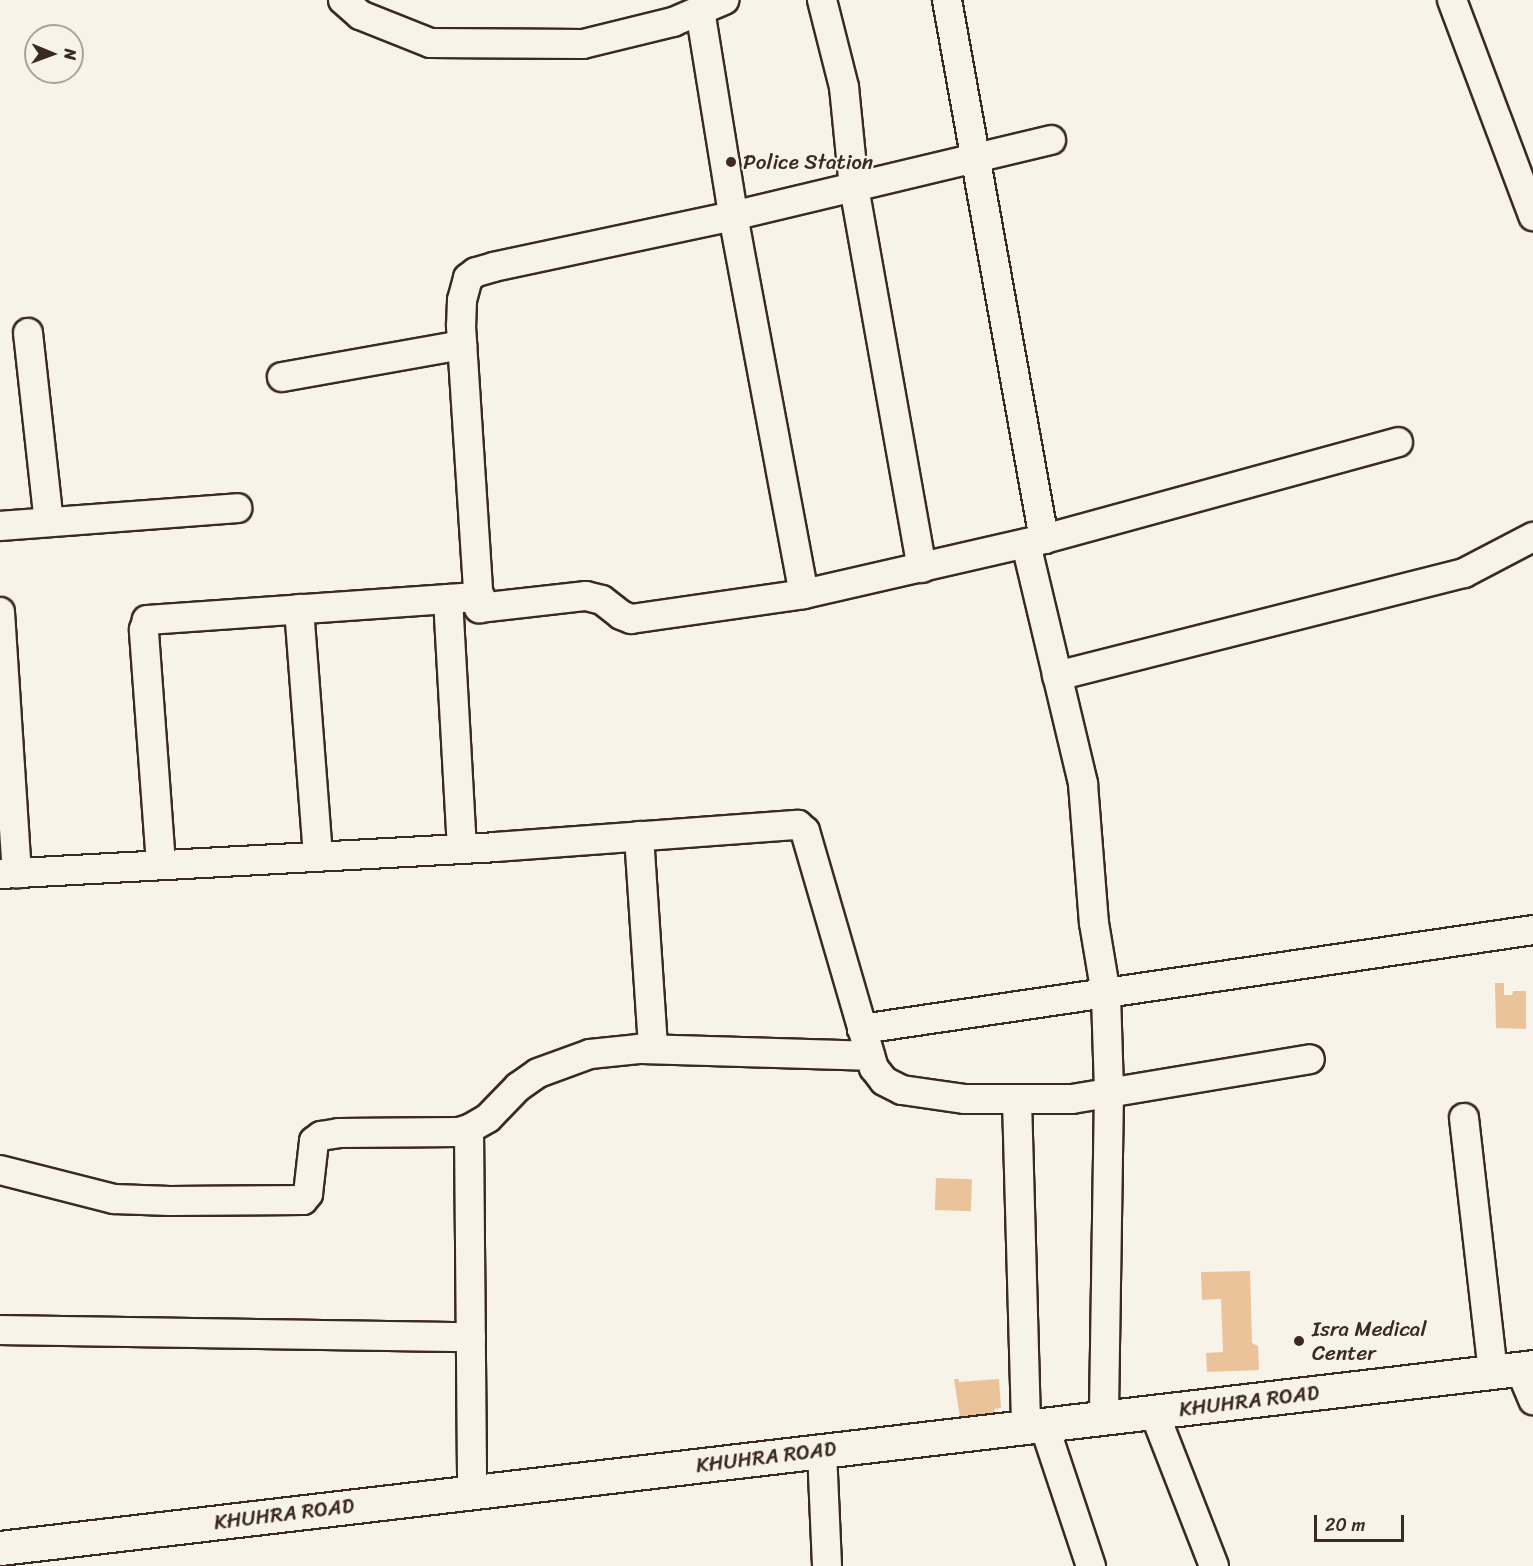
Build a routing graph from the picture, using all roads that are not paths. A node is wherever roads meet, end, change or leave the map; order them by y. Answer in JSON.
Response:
{"nodes":[{"id":1,"x":343,"y":0,"type":"edge"},
{"id":2,"x":822,"y":0,"type":"edge"},
{"id":3,"x":947,"y":0,"type":"edge"},
{"id":4,"x":1452,"y":0,"type":"edge"},
{"id":5,"x":712,"y":5,"type":"edge"},
{"id":6,"x":1051,"y":140,"type":"dead end"},
{"id":7,"x":975,"y":158,"type":"junction"},
{"id":8,"x":854,"y":187,"type":"junction"},
{"id":9,"x":733,"y":216,"type":"junction"},
{"id":10,"x":1533,"y":216,"type":"edge"},
{"id":11,"x":28,"y":333,"type":"dead end"},
{"id":12,"x":462,"y":345,"type":"junction"},
{"id":13,"x":282,"y":377,"type":"dead end"},
{"id":14,"x":1398,"y":442,"type":"dead end"},
{"id":15,"x":237,"y":508,"type":"dead end"},
{"id":16,"x":49,"y":522,"type":"junction"},
{"id":17,"x":0,"y":526,"type":"edge"},
{"id":18,"x":1533,"y":537,"type":"edge"},
{"id":19,"x":1035,"y":542,"type":"junction"},
{"id":20,"x":922,"y":568,"type":"junction"},
{"id":21,"x":804,"y":594,"type":"junction"},
{"id":22,"x":480,"y":597,"type":"junction"},
{"id":23,"x":447,"y":599,"type":"junction"},
{"id":24,"x":299,"y":609,"type":"junction"},
{"id":25,"x":0,"y":612,"type":"edge"},
{"id":26,"x":1057,"y":676,"type":"junction"},
{"id":27,"x":639,"y":836,"type":"junction"},
{"id":28,"x":462,"y":848,"type":"junction"},
{"id":29,"x":318,"y":856,"type":"junction"},
{"id":30,"x":161,"y":864,"type":"junction"},
{"id":31,"x":9,"y":874,"type":"edge"},
{"id":32,"x":1533,"y":930,"type":"edge"},
{"id":33,"x":1106,"y":995,"type":"junction"},
{"id":34,"x":866,"y":1043,"type":"junction"},
{"id":35,"x":653,"y":1049,"type":"junction"},
{"id":36,"x":1310,"y":1059,"type":"dead end"},
{"id":37,"x":1108,"y":1092,"type":"junction"},
{"id":38,"x":1017,"y":1100,"type":"junction"},
{"id":39,"x":1464,"y":1118,"type":"dead end"},
{"id":40,"x":470,"y":1129,"type":"junction"},
{"id":41,"x":0,"y":1170,"type":"edge"},
{"id":42,"x":0,"y":1330,"type":"edge"},
{"id":43,"x":471,"y":1337,"type":"junction"},
{"id":44,"x":1515,"y":1369,"type":"edge"},
{"id":45,"x":1533,"y":1400,"type":"edge"},
{"id":46,"x":1154,"y":1412,"type":"junction"},
{"id":47,"x":1104,"y":1418,"type":"junction"},
{"id":48,"x":1035,"y":1426,"type":"junction"},
{"id":49,"x":822,"y":1451,"type":"junction"},
{"id":50,"x":472,"y":1492,"type":"junction"},
{"id":51,"x":0,"y":1548,"type":"edge"},
{"id":52,"x":827,"y":1566,"type":"edge"},
{"id":53,"x":1091,"y":1566,"type":"edge"},
{"id":54,"x":1214,"y":1566,"type":"edge"}],
"edges":[{"from":1,"to":5,"type":"street"},
{"from":2,"to":8,"type":"street"},
{"from":3,"to":7,"type":"street"},
{"from":4,"to":10,"type":"street"},
{"from":5,"to":9,"type":"street"},
{"from":6,"to":7,"type":"street"},
{"from":7,"to":8,"type":"street"},
{"from":7,"to":19,"type":"street"},
{"from":8,"to":9,"type":"street"},
{"from":8,"to":20,"type":"street"},
{"from":9,"to":12,"type":"street"},
{"from":9,"to":21,"type":"street"},
{"from":11,"to":16,"type":"street"},
{"from":12,"to":13,"type":"street"},
{"from":12,"to":22,"type":"street"},
{"from":14,"to":19,"type":"street"},
{"from":15,"to":16,"type":"street"},
{"from":16,"to":17,"type":"street"},
{"from":18,"to":26,"type":"street"},
{"from":19,"to":20,"type":"street"},
{"from":19,"to":26,"type":"street"},
{"from":20,"to":21,"type":"street"},
{"from":21,"to":22,"type":"street"},
{"from":22,"to":23,"type":"street"},
{"from":23,"to":24,"type":"street"},
{"from":23,"to":28,"type":"street"},
{"from":24,"to":29,"type":"street"},
{"from":24,"to":30,"type":"street"},
{"from":25,"to":31,"type":"street"},
{"from":26,"to":33,"type":"street"},
{"from":27,"to":28,"type":"street"},
{"from":27,"to":34,"type":"street"},
{"from":27,"to":35,"type":"street"},
{"from":28,"to":29,"type":"street"},
{"from":29,"to":30,"type":"street"},
{"from":30,"to":31,"type":"street"},
{"from":32,"to":33,"type":"street"},
{"from":33,"to":34,"type":"street"},
{"from":33,"to":37,"type":"street"},
{"from":34,"to":35,"type":"street"},
{"from":34,"to":38,"type":"street"},
{"from":35,"to":40,"type":"street"},
{"from":36,"to":37,"type":"street"},
{"from":37,"to":38,"type":"street"},
{"from":37,"to":47,"type":"street"},
{"from":38,"to":48,"type":"street"},
{"from":39,"to":44,"type":"street"},
{"from":40,"to":41,"type":"street"},
{"from":40,"to":43,"type":"street"},
{"from":42,"to":43,"type":"street"},
{"from":43,"to":50,"type":"street"},
{"from":44,"to":45,"type":"street"},
{"from":44,"to":46,"type":"main road","name":"KHUHRA ROAD"},
{"from":46,"to":47,"type":"main road","name":"KHUHRA ROAD"},
{"from":46,"to":54,"type":"street"},
{"from":47,"to":48,"type":"main road","name":"KHUHRA ROAD"},
{"from":48,"to":49,"type":"main road","name":"KHUHRA ROAD"},
{"from":48,"to":53,"type":"street"},
{"from":49,"to":50,"type":"main road","name":"KHUHRA ROAD"},
{"from":49,"to":52,"type":"street"},
{"from":50,"to":51,"type":"main road","name":"KHUHRA ROAD"}]}
